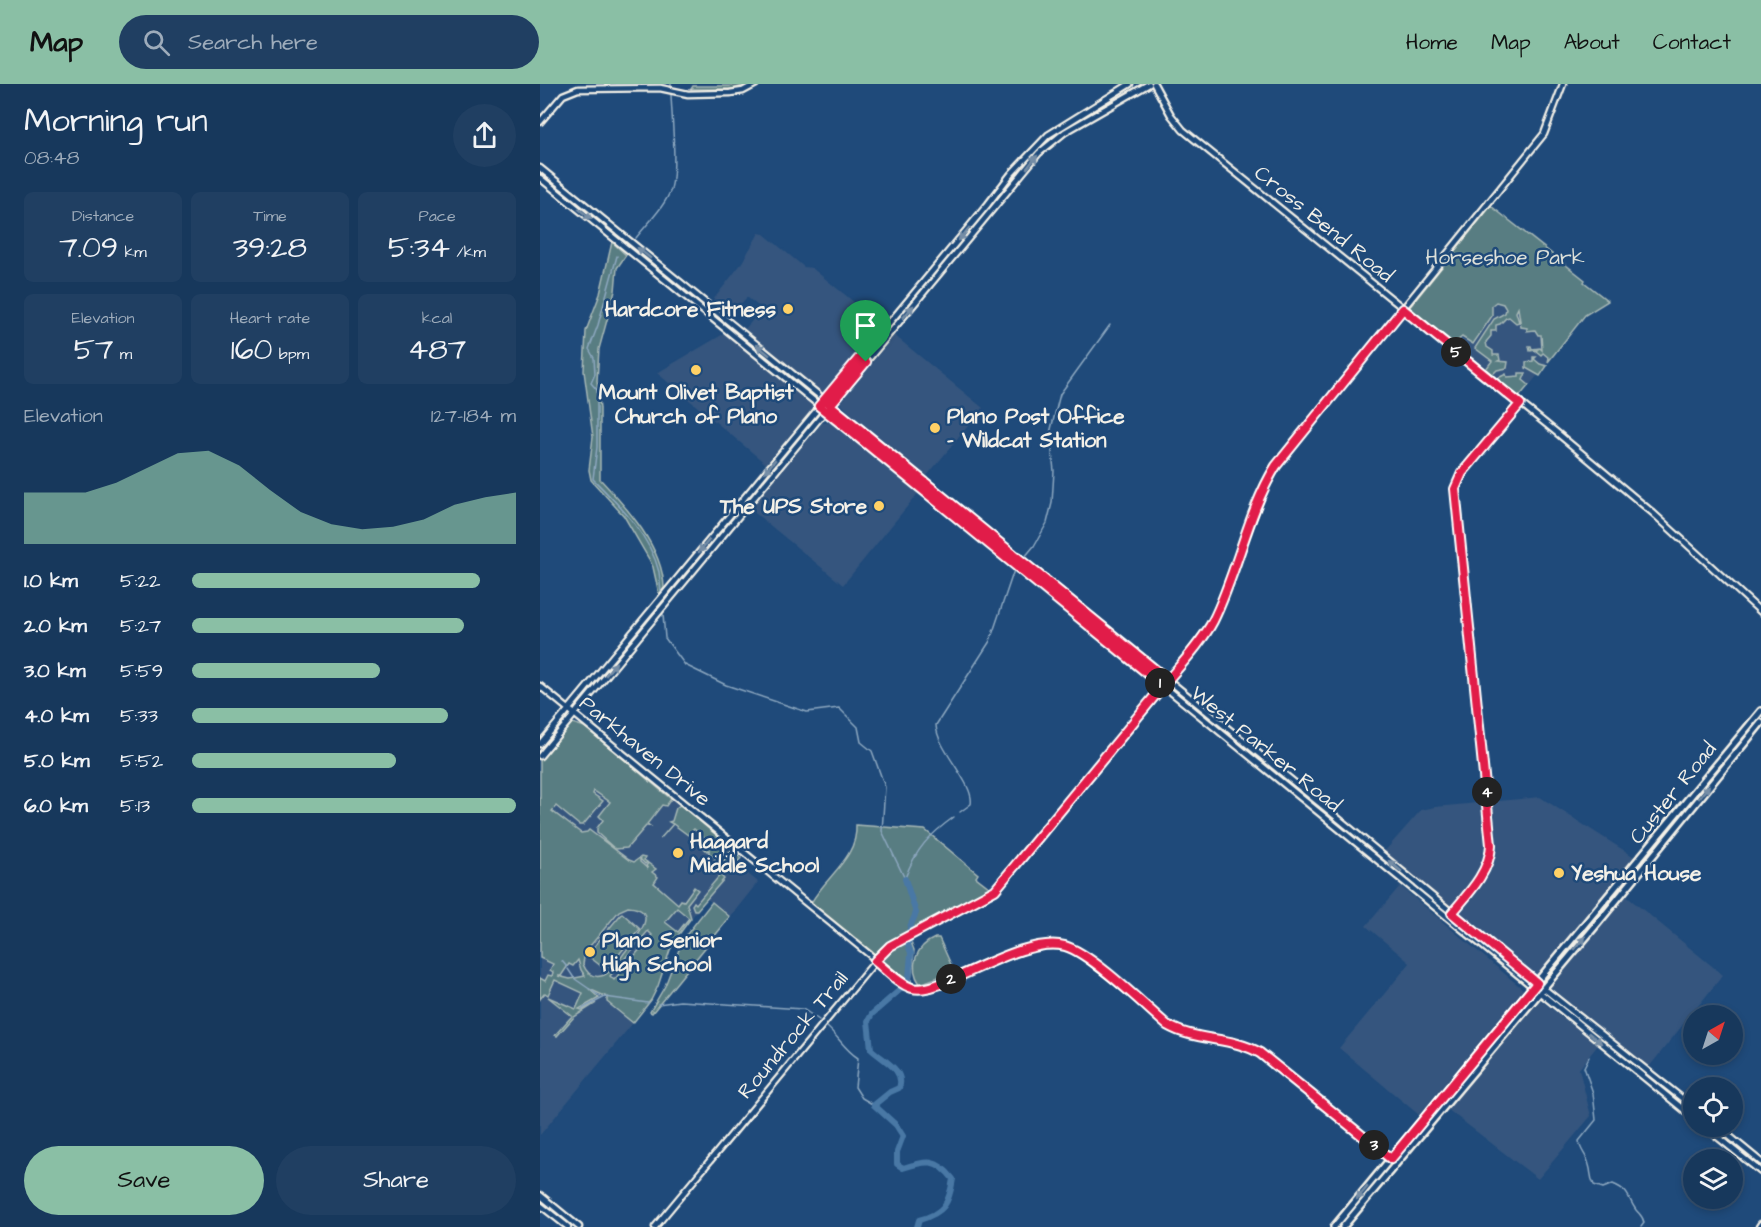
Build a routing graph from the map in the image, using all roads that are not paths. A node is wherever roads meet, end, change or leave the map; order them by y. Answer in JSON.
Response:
{"nodes":[{"id":1,"x":756,"y":84,"type":"edge"},
{"id":2,"x":1149,"y":84,"type":"edge"},
{"id":3,"x":1154,"y":84,"type":"edge"},
{"id":4,"x":1563,"y":84,"type":"edge"},
{"id":5,"x":1126,"y":85,"type":"edge"},
{"id":6,"x":1131,"y":95,"type":"junction"},
{"id":7,"x":540,"y":122,"type":"edge"},
{"id":8,"x":540,"y":168,"type":"edge"},
{"id":9,"x":540,"y":178,"type":"edge"},
{"id":10,"x":1403,"y":309,"type":"junction"},
{"id":11,"x":745,"y":336,"type":"junction"},
{"id":12,"x":741,"y":341,"type":"junction"},
{"id":13,"x":860,"y":357,"type":"junction"},
{"id":14,"x":866,"y":362,"type":"junction"},
{"id":15,"x":781,"y":366,"type":"junction"},
{"id":16,"x":777,"y":371,"type":"junction"},
{"id":17,"x":824,"y":400,"type":"junction"},
{"id":18,"x":1520,"y":404,"type":"junction"},
{"id":19,"x":830,"y":405,"type":"junction"},
{"id":20,"x":819,"y":406,"type":"junction"},
{"id":21,"x":825,"y":410,"type":"junction"},
{"id":22,"x":873,"y":440,"type":"junction"},
{"id":23,"x":869,"y":446,"type":"junction"},
{"id":24,"x":786,"y":447,"type":"junction"},
{"id":25,"x":790,"y":452,"type":"junction"},
{"id":26,"x":906,"y":467,"type":"junction"},
{"id":27,"x":902,"y":473,"type":"junction"},
{"id":28,"x":936,"y":492,"type":"junction"},
{"id":29,"x":932,"y":497,"type":"junction"},
{"id":30,"x":1761,"y":612,"type":"edge"},
{"id":31,"x":1168,"y":680,"type":"junction"},
{"id":32,"x":540,"y":686,"type":"edge"},
{"id":33,"x":1163,"y":686,"type":"junction"},
{"id":34,"x":569,"y":710,"type":"junction"},
{"id":35,"x":1761,"y":711,"type":"edge"},
{"id":36,"x":574,"y":714,"type":"junction"},
{"id":37,"x":1761,"y":723,"type":"edge"},
{"id":38,"x":540,"y":744,"type":"edge"},
{"id":39,"x":540,"y":756,"type":"edge"},
{"id":40,"x":1422,"y":888,"type":"junction"},
{"id":41,"x":1417,"y":894,"type":"junction"},
{"id":42,"x":1452,"y":913,"type":"junction"},
{"id":43,"x":1447,"y":918,"type":"junction"},
{"id":44,"x":1496,"y":950,"type":"junction"},
{"id":45,"x":1492,"y":955,"type":"junction"},
{"id":46,"x":875,"y":961,"type":"junction"},
{"id":47,"x":1538,"y":988,"type":"junction"},
{"id":48,"x":1582,"y":1018,"type":"junction"},
{"id":49,"x":1578,"y":1024,"type":"junction"},
{"id":50,"x":1642,"y":1066,"type":"junction"},
{"id":51,"x":1638,"y":1072,"type":"junction"},
{"id":52,"x":1657,"y":1079,"type":"junction"},
{"id":53,"x":1653,"y":1084,"type":"junction"},
{"id":54,"x":1450,"y":1088,"type":"junction"},
{"id":55,"x":1455,"y":1093,"type":"junction"},
{"id":56,"x":1683,"y":1099,"type":"edge"},
{"id":57,"x":1683,"y":1109,"type":"edge"},
{"id":58,"x":1718,"y":1137,"type":"edge"},
{"id":59,"x":1730,"y":1137,"type":"edge"},
{"id":60,"x":1393,"y":1161,"type":"junction"},
{"id":61,"x":1761,"y":1162,"type":"edge"},
{"id":62,"x":1761,"y":1172,"type":"edge"},
{"id":63,"x":540,"y":1195,"type":"edge"},
{"id":64,"x":540,"y":1204,"type":"edge"},
{"id":65,"x":568,"y":1227,"type":"edge"},
{"id":66,"x":579,"y":1227,"type":"edge"},
{"id":67,"x":656,"y":1227,"type":"edge"},
{"id":68,"x":1334,"y":1227,"type":"edge"},
{"id":69,"x":1343,"y":1227,"type":"edge"}],
"edges":[{"from":1,"to":7,"type":"main road"},
{"from":2,"to":6,"type":"main road"},
{"from":3,"to":10,"type":"main road","name":"Cross Bend Road"},
{"from":4,"to":10,"type":"main road","name":"Roundrock Trail"},
{"from":5,"to":6,"type":"main road"},
{"from":5,"to":13,"type":"main road","one_way":true},
{"from":14,"to":6,"type":"main road","one_way":true},
{"from":11,"to":8,"type":"main road","name":"West Parker Road","one_way":true},
{"from":9,"to":12,"type":"main road","name":"West Parker Road","one_way":true},
{"from":10,"to":18,"type":"main road","name":"Cross Bend Road"},
{"from":10,"to":31,"type":"main road","name":"Roundrock Trail"},
{"from":11,"to":12,"type":"main road"},
{"from":15,"to":11,"type":"main road","name":"West Parker Road","one_way":true},
{"from":12,"to":16,"type":"main road","name":"West Parker Road"},
{"from":13,"to":14,"type":"main road"},
{"from":13,"to":17,"type":"main road"},
{"from":14,"to":19,"type":"main road"},
{"from":15,"to":16,"type":"main road"},
{"from":15,"to":17,"type":"main road","name":"West Parker Road"},
{"from":16,"to":20,"type":"main road","name":"West Parker Road"},
{"from":17,"to":19,"type":"main road","name":"West Parker Road"},
{"from":17,"to":20,"type":"main road"},
{"from":18,"to":30,"type":"main road","name":"Cross Bend Road"},
{"from":18,"to":42,"type":"main road"},
{"from":19,"to":21,"type":"main road"},
{"from":19,"to":22,"type":"main road","name":"West Parker Road"},
{"from":20,"to":21,"type":"main road","name":"West Parker Road"},
{"from":20,"to":24,"type":"main road"},
{"from":21,"to":23,"type":"main road","name":"West Parker Road"},
{"from":21,"to":25,"type":"main road"},
{"from":22,"to":23,"type":"main road"},
{"from":22,"to":26,"type":"main road","name":"West Parker Road"},
{"from":23,"to":27,"type":"main road","name":"West Parker Road"},
{"from":24,"to":25,"type":"main road"},
{"from":24,"to":34,"type":"main road","one_way":true},
{"from":36,"to":25,"type":"main road","one_way":true},
{"from":26,"to":27,"type":"main road"},
{"from":26,"to":28,"type":"main road","name":"West Parker Road"},
{"from":27,"to":29,"type":"main road","name":"West Parker Road"},
{"from":28,"to":29,"type":"main road"},
{"from":28,"to":31,"type":"main road","name":"West Parker Road"},
{"from":29,"to":33,"type":"main road","name":"West Parker Road"},
{"from":31,"to":33,"type":"main road","name":"Roundrock Trail"},
{"from":40,"to":31,"type":"main road","name":"West Parker Road","one_way":true},
{"from":32,"to":34,"type":"main road","name":"Parkhaven Drive"},
{"from":33,"to":41,"type":"main road","name":"West Parker Road"},
{"from":33,"to":46,"type":"main road","name":"Roundrock Trail"},
{"from":34,"to":36,"type":"main road","name":"Parkhaven Drive"},
{"from":34,"to":38,"type":"main road"},
{"from":35,"to":47,"type":"main road","name":"Custer Road"},
{"from":36,"to":39,"type":"main road"},
{"from":36,"to":46,"type":"main road","name":"Parkhaven Drive"},
{"from":47,"to":37,"type":"main road","name":"Custer Road","one_way":true},
{"from":40,"to":41,"type":"main road"},
{"from":40,"to":42,"type":"main road","name":"West Parker Road"},
{"from":41,"to":43,"type":"main road","name":"West Parker Road"},
{"from":42,"to":43,"type":"main road"},
{"from":42,"to":44,"type":"main road","name":"West Parker Road"},
{"from":43,"to":45,"type":"main road","name":"West Parker Road"},
{"from":44,"to":45,"type":"main road"},
{"from":44,"to":47,"type":"main road","name":"West Parker Road"},
{"from":45,"to":47,"type":"main road","name":"West Parker Road"},
{"from":46,"to":60,"type":"main road","name":"Parkhaven Drive"},
{"from":46,"to":67,"type":"main road","name":"Roundrock Trail"},
{"from":47,"to":48,"type":"main road","name":"West Parker Road"},
{"from":47,"to":49,"type":"main road","name":"West Parker Road"},
{"from":47,"to":54,"type":"main road","name":"Custer Road"},
{"from":47,"to":55,"type":"main road","name":"Custer Road"},
{"from":48,"to":49,"type":"main road"},
{"from":48,"to":50,"type":"main road","name":"West Parker Road"},
{"from":49,"to":51,"type":"main road","name":"West Parker Road","one_way":true},
{"from":50,"to":51,"type":"main road"},
{"from":50,"to":52,"type":"main road","name":"West Parker Road"},
{"from":51,"to":53,"type":"main road","name":"West Parker Road"},
{"from":52,"to":53,"type":"main road"},
{"from":52,"to":56,"type":"main road","name":"West Parker Road"},
{"from":53,"to":57,"type":"main road","name":"West Parker Road"},
{"from":54,"to":55,"type":"main road"},
{"from":54,"to":60,"type":"main road","name":"Custer Road"},
{"from":55,"to":60,"type":"main road","name":"Custer Road"},
{"from":58,"to":62,"type":"main road"},
{"from":59,"to":61,"type":"main road"},
{"from":60,"to":68,"type":"main road","name":"Custer Road","one_way":true},
{"from":60,"to":69,"type":"main road","name":"Custer Road"},
{"from":63,"to":66,"type":"main road"},
{"from":64,"to":65,"type":"main road"}]}
